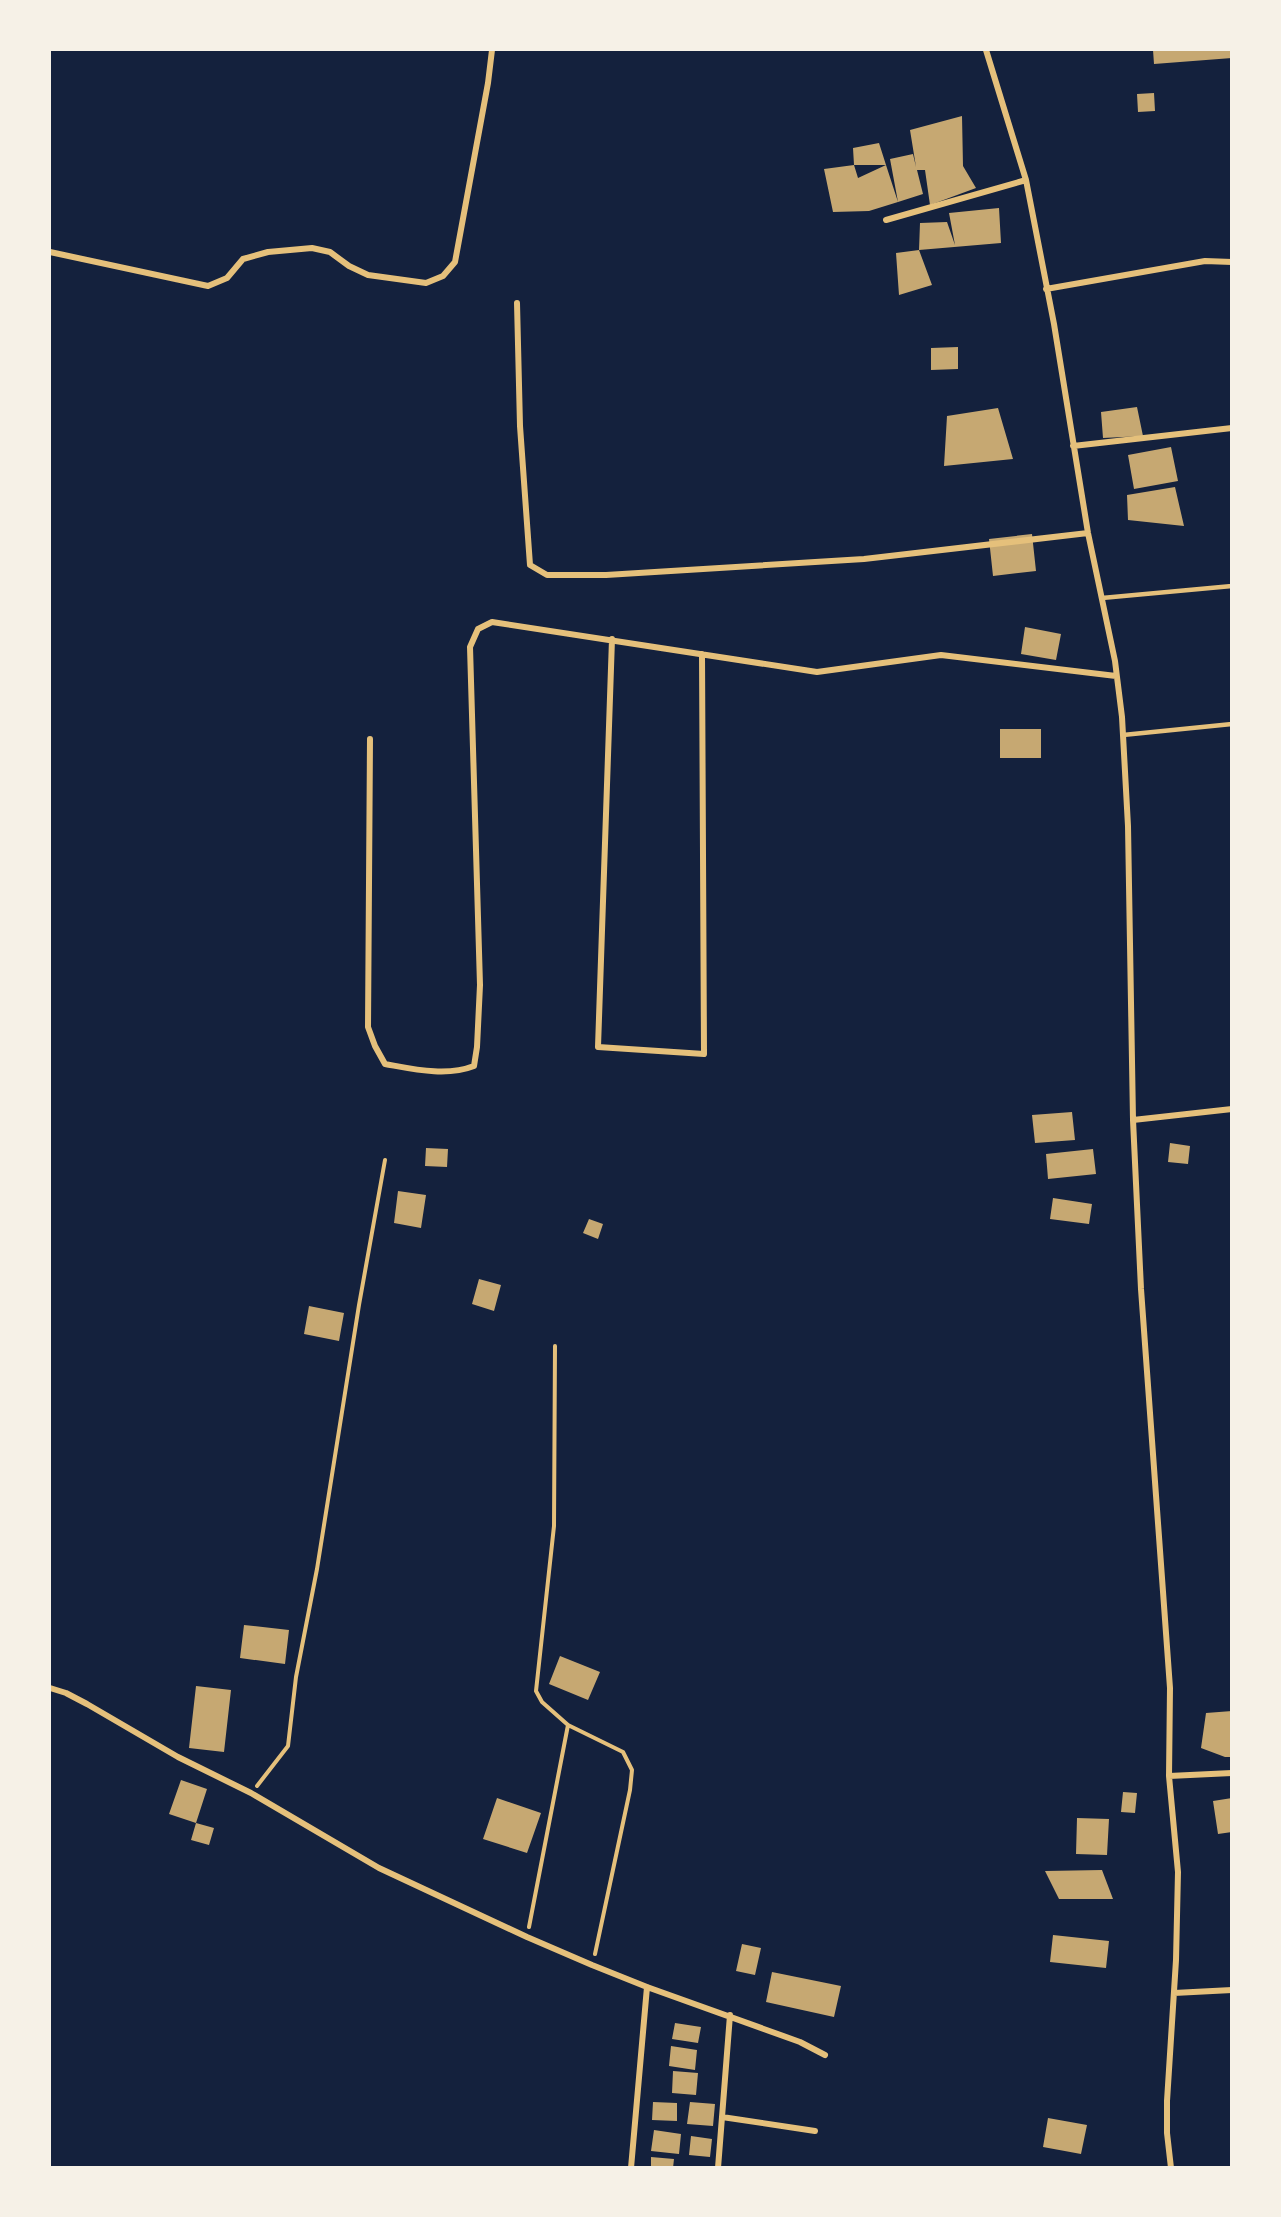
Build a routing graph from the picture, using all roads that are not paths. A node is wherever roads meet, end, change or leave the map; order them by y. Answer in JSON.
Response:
{"nodes":[{"id":1,"x":492,"y":50,"type":"edge"},
{"id":2,"x":986,"y":50,"type":"edge"},
{"id":3,"x":1026,"y":180,"type":"junction"},
{"id":4,"x":886,"y":220,"type":"dead end"},
{"id":5,"x":50,"y":252,"type":"edge"},
{"id":6,"x":1232,"y":262,"type":"edge"},
{"id":7,"x":1046,"y":289,"type":"junction"},
{"id":8,"x":517,"y":303,"type":"dead end"},
{"id":9,"x":1232,"y":428,"type":"edge"},
{"id":10,"x":1073,"y":446,"type":"junction"},
{"id":11,"x":1088,"y":533,"type":"junction"},
{"id":12,"x":1232,"y":586,"type":"edge"},
{"id":13,"x":1102,"y":598,"type":"junction"},
{"id":14,"x":612,"y":639,"type":"junction"},
{"id":15,"x":702,"y":654,"type":"junction"},
{"id":16,"x":1116,"y":676,"type":"junction"},
{"id":17,"x":1232,"y":724,"type":"edge"},
{"id":18,"x":1123,"y":735,"type":"junction"},
{"id":19,"x":370,"y":739,"type":"dead end"},
{"id":20,"x":1232,"y":1109,"type":"edge"},
{"id":21,"x":1133,"y":1120,"type":"junction"},
{"id":22,"x":50,"y":1688,"type":"edge"},
{"id":23,"x":1232,"y":1773,"type":"edge"},
{"id":24,"x":1169,"y":1776,"type":"junction"},
{"id":25,"x":647,"y":1987,"type":"junction"},
{"id":26,"x":1232,"y":1989,"type":"edge"},
{"id":27,"x":1174,"y":1992,"type":"junction"},
{"id":28,"x":730,"y":2015,"type":"junction"},
{"id":29,"x":825,"y":2055,"type":"dead end"},
{"id":30,"x":722,"y":2116,"type":"junction"},
{"id":31,"x":815,"y":2131,"type":"dead end"},
{"id":32,"x":631,"y":2168,"type":"edge"},
{"id":33,"x":718,"y":2168,"type":"edge"},
{"id":34,"x":1171,"y":2168,"type":"edge"}],
"edges":[{"from":1,"to":5,"type":"street"},
{"from":2,"to":3,"type":"street"},
{"from":3,"to":4,"type":"street"},
{"from":3,"to":7,"type":"street"},
{"from":6,"to":7,"type":"street"},
{"from":7,"to":10,"type":"street"},
{"from":8,"to":11,"type":"street"},
{"from":9,"to":10,"type":"street"},
{"from":10,"to":11,"type":"street"},
{"from":11,"to":13,"type":"street"},
{"from":12,"to":13,"type":"lane"},
{"from":13,"to":16,"type":"street"},
{"from":14,"to":15,"type":"street"},
{"from":14,"to":15,"type":"street"},
{"from":14,"to":19,"type":"street"},
{"from":15,"to":16,"type":"street"},
{"from":16,"to":18,"type":"street"},
{"from":17,"to":18,"type":"lane"},
{"from":18,"to":21,"type":"street"},
{"from":20,"to":21,"type":"street"},
{"from":21,"to":24,"type":"street"},
{"from":22,"to":25,"type":"street"},
{"from":23,"to":24,"type":"street"},
{"from":24,"to":27,"type":"street"},
{"from":25,"to":28,"type":"street"},
{"from":25,"to":32,"type":"street"},
{"from":26,"to":27,"type":"street"},
{"from":27,"to":34,"type":"street"},
{"from":28,"to":29,"type":"street"},
{"from":28,"to":30,"type":"street"},
{"from":30,"to":31,"type":"street"},
{"from":30,"to":33,"type":"street"}]}
